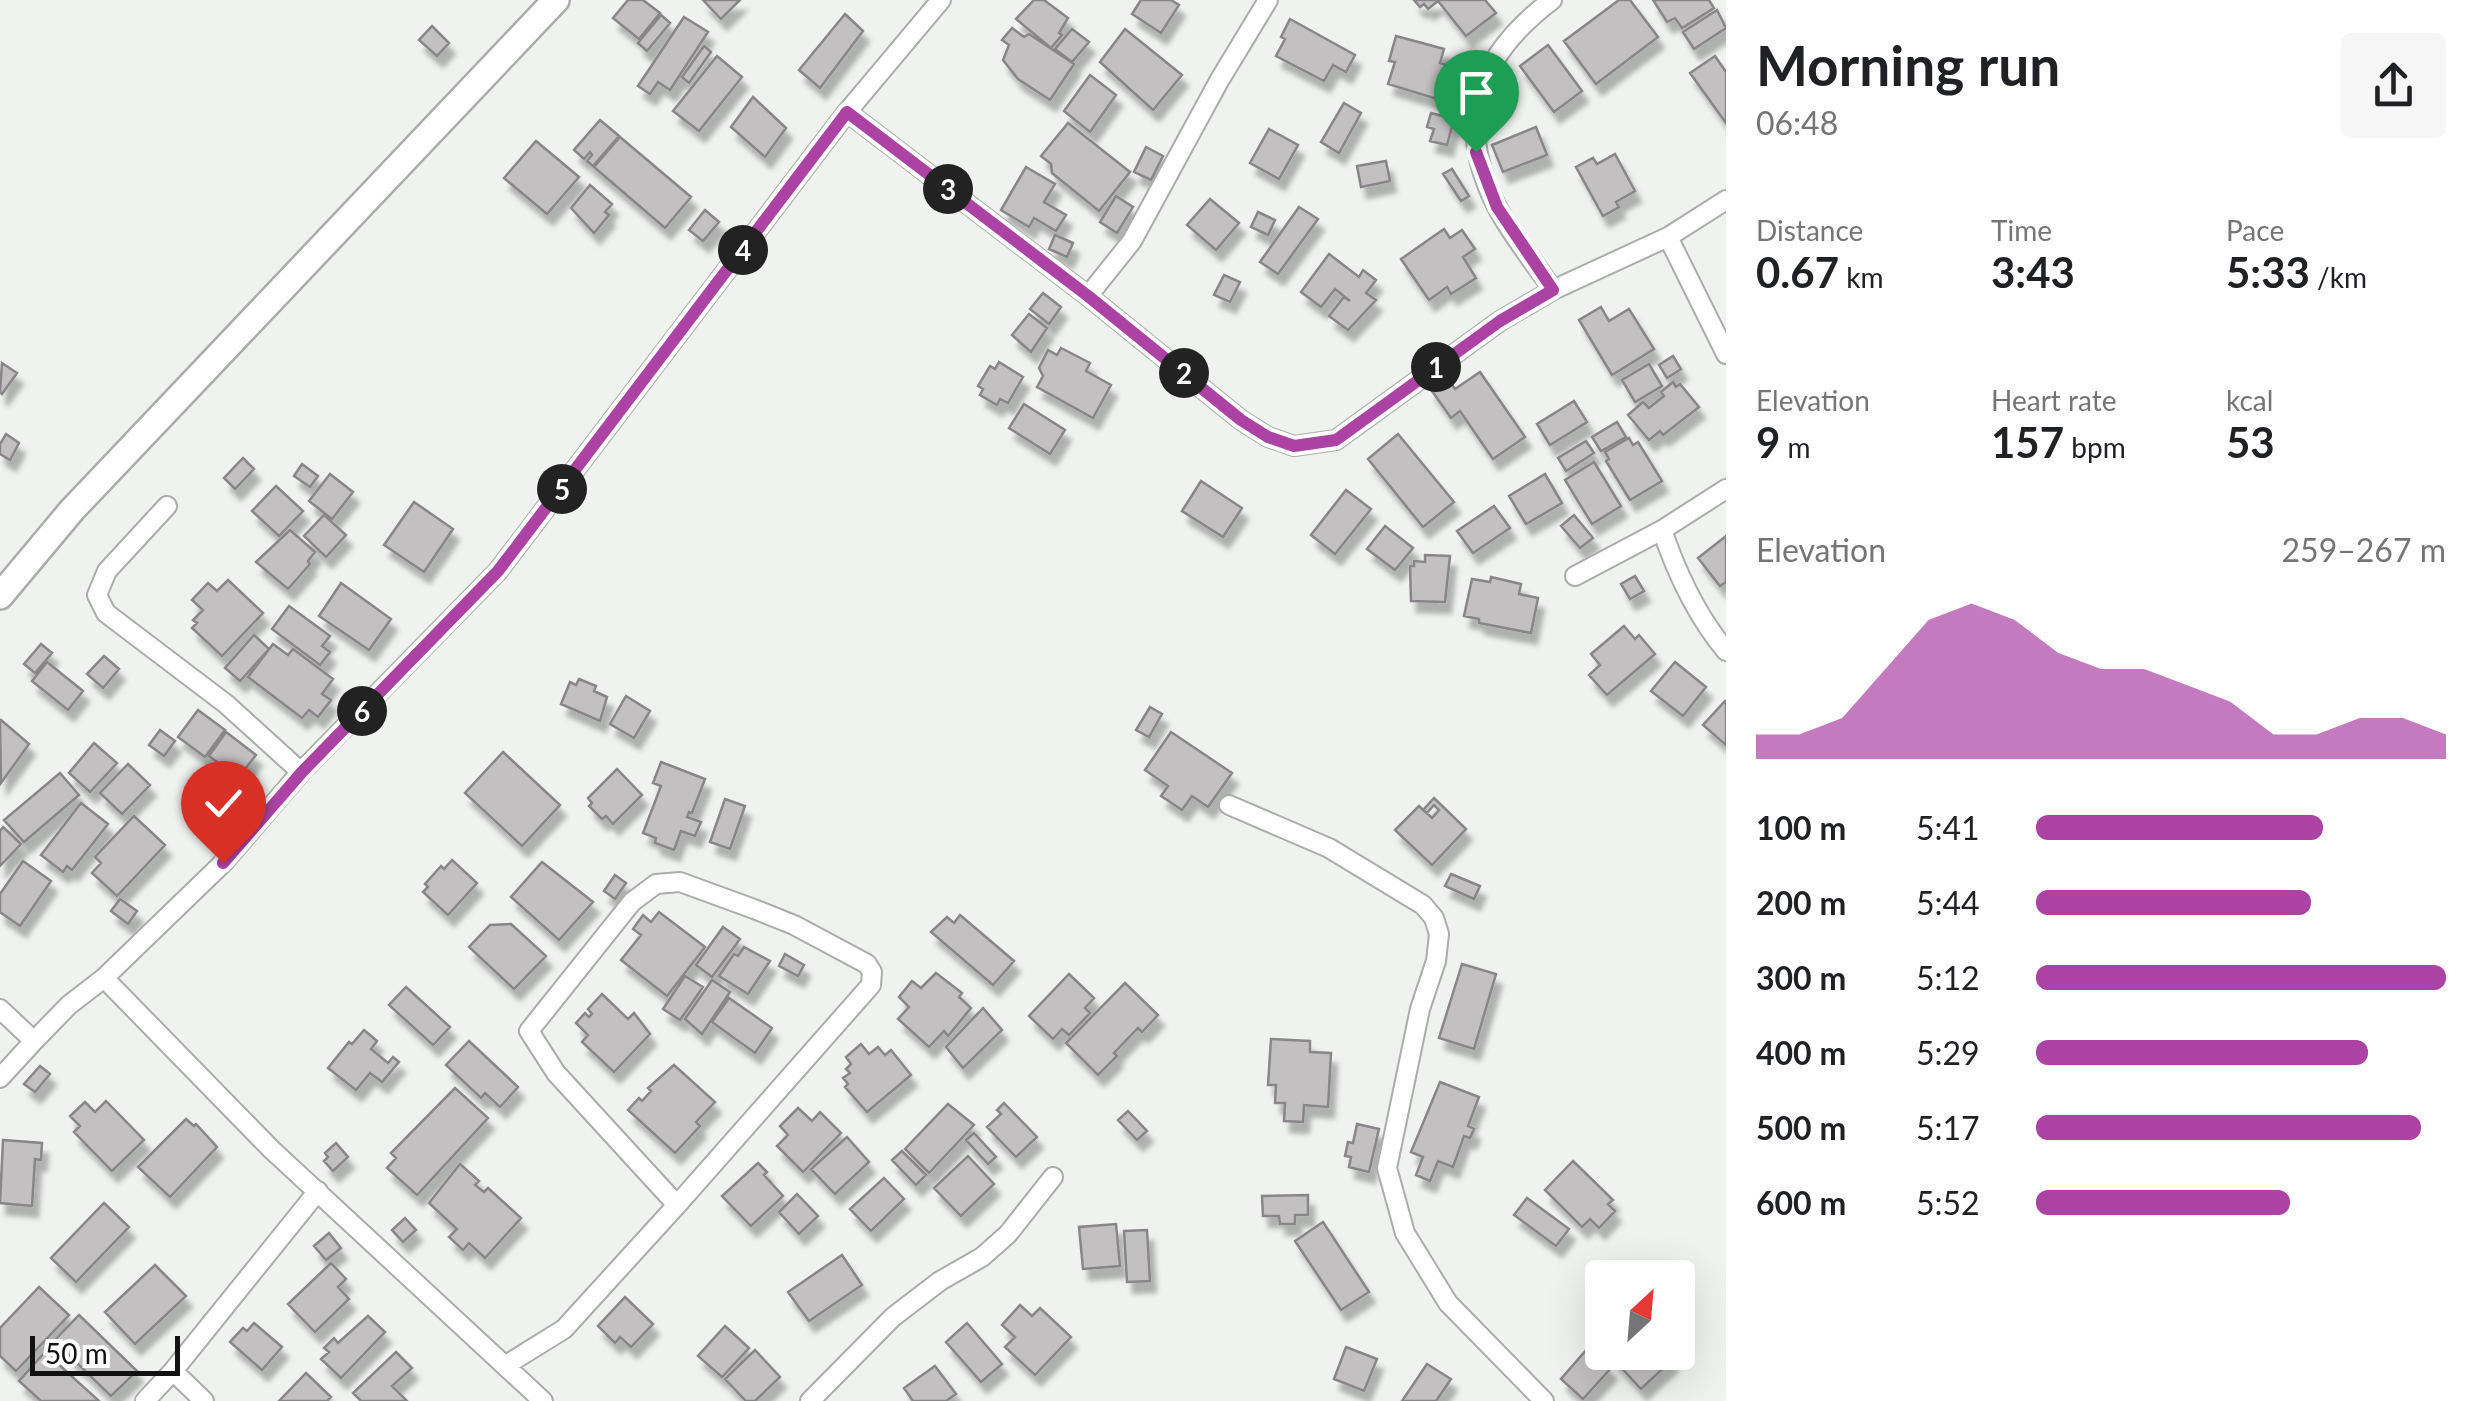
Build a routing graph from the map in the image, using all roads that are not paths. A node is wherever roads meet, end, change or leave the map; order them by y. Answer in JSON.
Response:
{"nodes":[{"id":1,"x":556,"y":0,"type":"edge"},
{"id":2,"x":941,"y":0,"type":"edge"},
{"id":3,"x":1268,"y":0,"type":"edge"},
{"id":4,"x":1552,"y":0,"type":"edge"},
{"id":5,"x":847,"y":112,"type":"junction"},
{"id":6,"x":1726,"y":200,"type":"edge"},
{"id":7,"x":1668,"y":237,"type":"junction"},
{"id":8,"x":1553,"y":290,"type":"junction"},
{"id":9,"x":1088,"y":296,"type":"junction"},
{"id":10,"x":1726,"y":354,"type":"edge"},
{"id":11,"x":1726,"y":489,"type":"edge"},
{"id":12,"x":166,"y":506,"type":"dead end"},
{"id":13,"x":1662,"y":530,"type":"junction"},
{"id":14,"x":1575,"y":576,"type":"dead end"},
{"id":15,"x":0,"y":596,"type":"edge"},
{"id":16,"x":1726,"y":651,"type":"edge"},
{"id":17,"x":302,"y":772,"type":"junction"},
{"id":18,"x":1230,"y":805,"type":"dead end"},
{"id":19,"x":104,"y":978,"type":"junction"},
{"id":20,"x":0,"y":1009,"type":"edge"},
{"id":21,"x":34,"y":1041,"type":"junction"},
{"id":22,"x":0,"y":1078,"type":"edge"},
{"id":23,"x":1053,"y":1178,"type":"dead end"},
{"id":24,"x":318,"y":1191,"type":"junction"},
{"id":25,"x":677,"y":1205,"type":"junction"},
{"id":26,"x":506,"y":1365,"type":"junction"},
{"id":27,"x":173,"y":1371,"type":"junction"},
{"id":28,"x":145,"y":1401,"type":"edge"},
{"id":29,"x":204,"y":1401,"type":"edge"},
{"id":30,"x":543,"y":1401,"type":"edge"},
{"id":31,"x":810,"y":1401,"type":"edge"},
{"id":32,"x":1544,"y":1401,"type":"edge"}],
"edges":[{"from":1,"to":15,"type":"main road"},
{"from":2,"to":5,"type":"street"},
{"from":3,"to":9,"type":"street"},
{"from":4,"to":8,"type":"street"},
{"from":5,"to":9,"type":"street"},
{"from":5,"to":17,"type":"street"},
{"from":6,"to":7,"type":"street"},
{"from":7,"to":8,"type":"street"},
{"from":7,"to":10,"type":"street"},
{"from":8,"to":9,"type":"street"},
{"from":11,"to":13,"type":"street"},
{"from":12,"to":17,"type":"street"},
{"from":13,"to":14,"type":"street"},
{"from":13,"to":16,"type":"street"},
{"from":17,"to":19,"type":"street"},
{"from":18,"to":32,"type":"street"},
{"from":19,"to":21,"type":"street"},
{"from":19,"to":24,"type":"street"},
{"from":20,"to":21,"type":"street"},
{"from":21,"to":22,"type":"street"},
{"from":23,"to":31,"type":"street"},
{"from":24,"to":26,"type":"street"},
{"from":24,"to":27,"type":"street"},
{"from":25,"to":25,"type":"street"},
{"from":25,"to":26,"type":"street"},
{"from":26,"to":30,"type":"street"},
{"from":27,"to":28,"type":"street"},
{"from":27,"to":29,"type":"street"}]}
